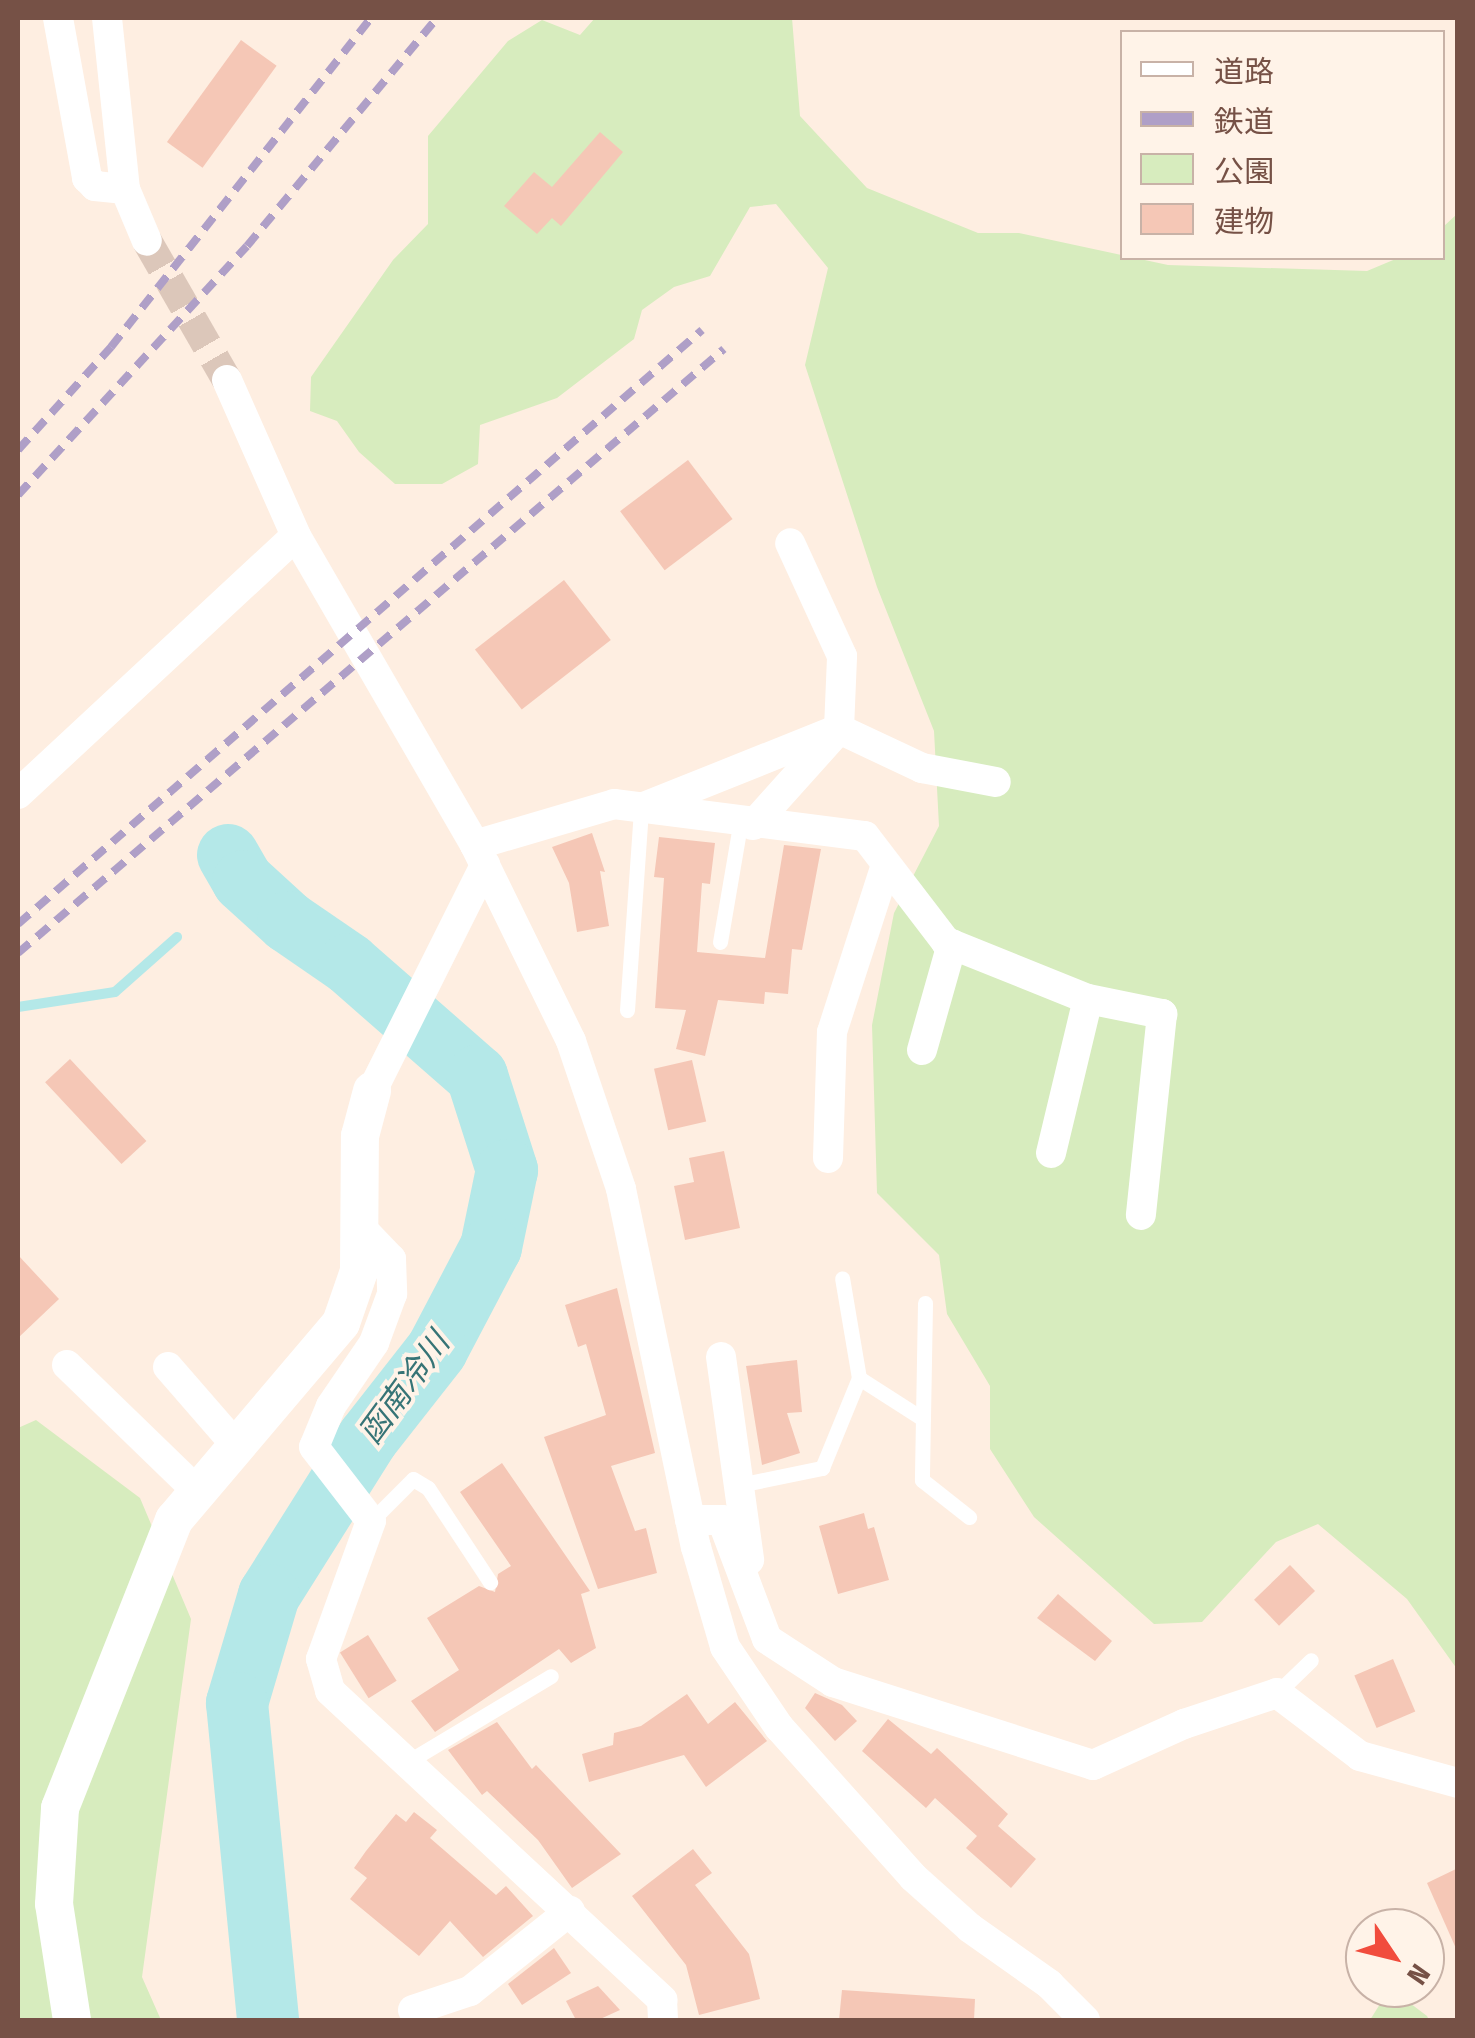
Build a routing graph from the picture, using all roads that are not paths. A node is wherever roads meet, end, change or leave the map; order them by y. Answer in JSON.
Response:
{"nodes":[{"id":1,"x":58,"y":18,"type":"edge"},
{"id":2,"x":107,"y":18,"type":"edge"},
{"id":3,"x":125,"y":189,"type":"junction"},
{"id":4,"x":147,"y":240,"type":"tunnel mouth"},
{"id":5,"x":227,"y":380,"type":"tunnel mouth"},
{"id":6,"x":296,"y":536,"type":"junction"},
{"id":7,"x":790,"y":543,"type":"dead end"},
{"id":8,"x":840,"y":730,"type":"junction"},
{"id":9,"x":996,"y":782,"type":"dead end"},
{"id":10,"x":18,"y":794,"type":"edge"},
{"id":11,"x":642,"y":808,"type":"junction"},
{"id":12,"x":747,"y":825,"type":"junction"},
{"id":13,"x":480,"y":855,"type":"junction"},
{"id":14,"x":885,"y":868,"type":"junction"},
{"id":15,"x":720,"y":942,"type":"dead end"},
{"id":16,"x":952,"y":944,"type":"junction"},
{"id":17,"x":1088,"y":999,"type":"junction"},
{"id":18,"x":626,"y":1010,"type":"dead end"},
{"id":19,"x":922,"y":1050,"type":"dead end"},
{"id":20,"x":372,"y":1091,"type":"joint"},
{"id":21,"x":1051,"y":1153,"type":"dead end"},
{"id":22,"x":828,"y":1158,"type":"dead end"},
{"id":23,"x":1142,"y":1215,"type":"dead end"},
{"id":24,"x":364,"y":1230,"type":"junction"},
{"id":25,"x":842,"y":1278,"type":"dead end"},
{"id":26,"x":925,"y":1303,"type":"dead end"},
{"id":27,"x":721,"y":1358,"type":"dead end"},
{"id":28,"x":67,"y":1365,"type":"dead end"},
{"id":29,"x":168,"y":1367,"type":"dead end"},
{"id":30,"x":860,"y":1378,"type":"junction"},
{"id":31,"x":923,"y":1419,"type":"junction"},
{"id":32,"x":234,"y":1443,"type":"junction"},
{"id":33,"x":739,"y":1486,"type":"junction"},
{"id":34,"x":196,"y":1490,"type":"junction"},
{"id":35,"x":969,"y":1517,"type":"dead end"},
{"id":36,"x":690,"y":1520,"type":"junction"},
{"id":37,"x":371,"y":1521,"type":"junction"},
{"id":38,"x":490,"y":1582,"type":"dead end"},
{"id":39,"x":757,"y":1612,"type":"junction"},
{"id":40,"x":1310,"y":1660,"type":"dead end"},
{"id":41,"x":551,"y":1676,"type":"dead end"},
{"id":42,"x":1277,"y":1693,"type":"junction"},
{"id":43,"x":404,"y":1764,"type":"junction"},
{"id":44,"x":1458,"y":1783,"type":"edge"},
{"id":45,"x":570,"y":1911,"type":"junction"},
{"id":46,"x":414,"y":2010,"type":"dead end"},
{"id":47,"x":72,"y":2020,"type":"edge"},
{"id":48,"x":662,"y":2020,"type":"edge"},
{"id":49,"x":1084,"y":2020,"type":"edge"}],
"edges":[{"from":1,"to":3,"type":"street"},
{"from":2,"to":3,"type":"street"},
{"from":3,"to":4,"type":"street"},
{"from":5,"to":6,"type":"street"},
{"from":6,"to":10,"type":"street"},
{"from":6,"to":13,"type":"street"},
{"from":7,"to":8,"type":"street"},
{"from":8,"to":9,"type":"street"},
{"from":8,"to":11,"type":"street"},
{"from":8,"to":12,"type":"street"},
{"from":11,"to":12,"type":"street"},
{"from":11,"to":13,"type":"street"},
{"from":11,"to":18,"type":"lane"},
{"from":12,"to":14,"type":"street"},
{"from":12,"to":15,"type":"lane"},
{"from":13,"to":20,"type":"street"},
{"from":13,"to":36,"type":"street"},
{"from":14,"to":16,"type":"street"},
{"from":14,"to":22,"type":"street"},
{"from":16,"to":17,"type":"street"},
{"from":16,"to":19,"type":"street"},
{"from":17,"to":21,"type":"street"},
{"from":17,"to":23,"type":"street"},
{"from":20,"to":24,"type":"street"},
{"from":24,"to":32,"type":"street"},
{"from":24,"to":37,"type":"street"},
{"from":25,"to":30,"type":"lane"},
{"from":26,"to":31,"type":"lane"},
{"from":27,"to":33,"type":"street"},
{"from":28,"to":34,"type":"street"},
{"from":29,"to":32,"type":"street"},
{"from":30,"to":31,"type":"lane"},
{"from":30,"to":33,"type":"lane"},
{"from":31,"to":35,"type":"lane"},
{"from":32,"to":34,"type":"street"},
{"from":33,"to":39,"type":"street"},
{"from":34,"to":47,"type":"street"},
{"from":36,"to":39,"type":"street"},
{"from":36,"to":49,"type":"street"},
{"from":37,"to":38,"type":"lane"},
{"from":37,"to":43,"type":"street"},
{"from":39,"to":42,"type":"street"},
{"from":40,"to":42,"type":"lane"},
{"from":41,"to":43,"type":"lane"},
{"from":42,"to":44,"type":"street"},
{"from":43,"to":45,"type":"street"},
{"from":45,"to":46,"type":"street"},
{"from":45,"to":48,"type":"street"}]}
